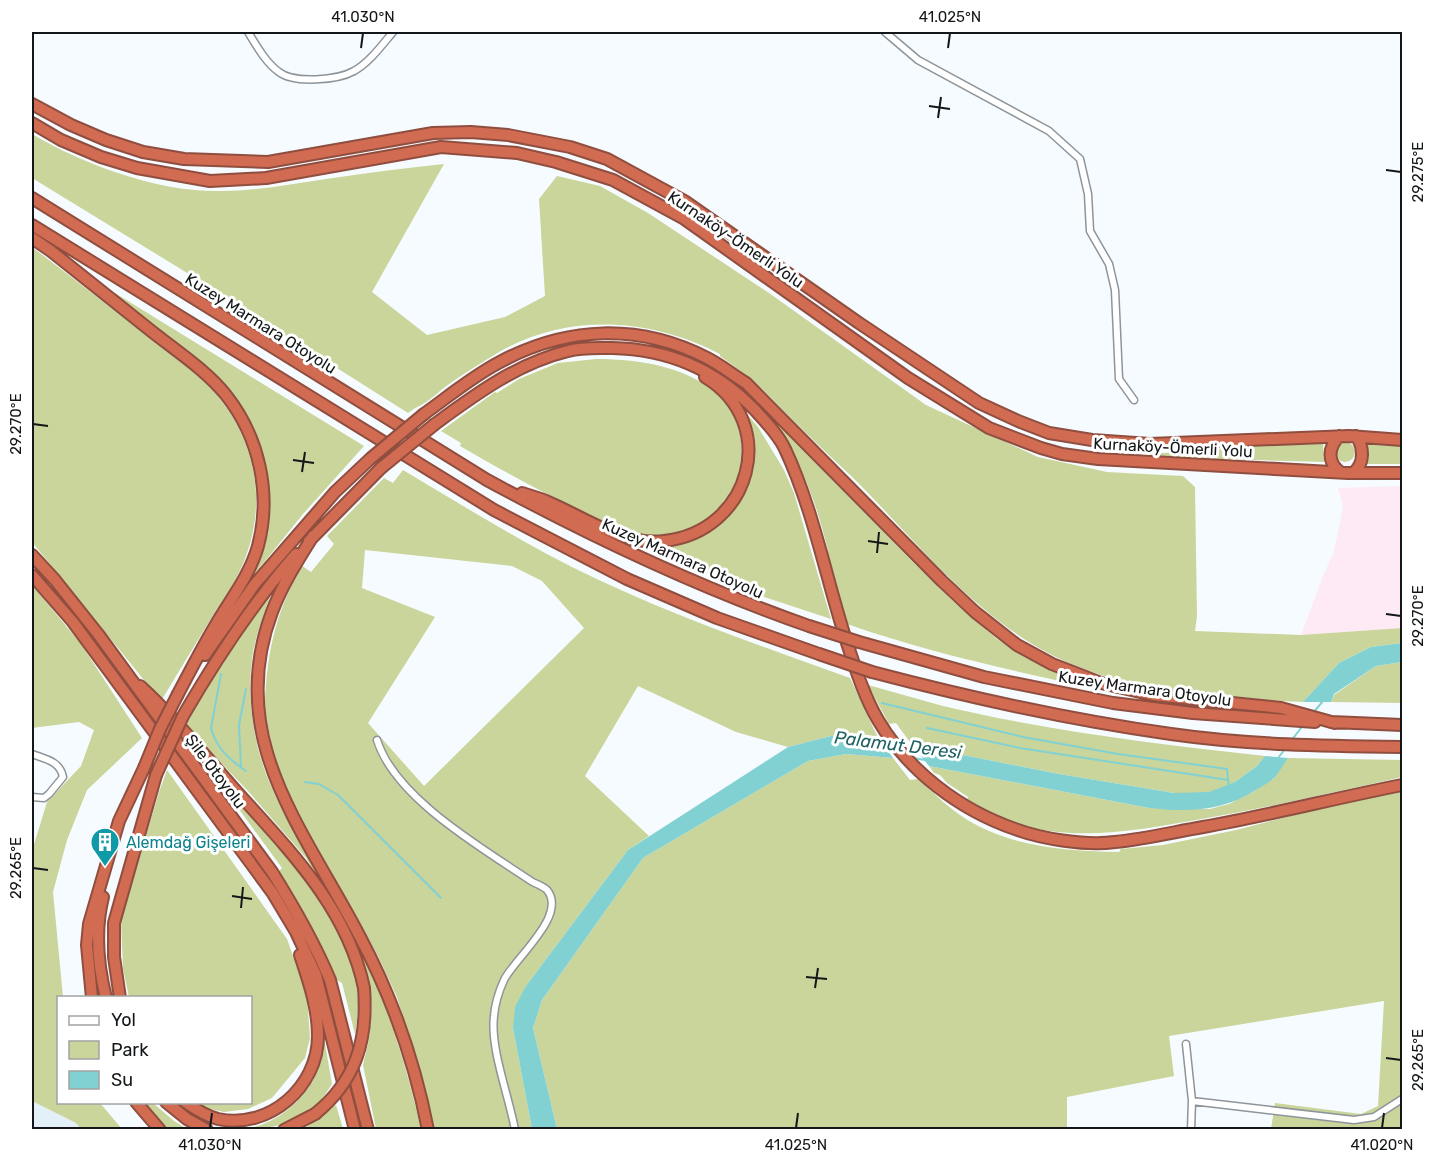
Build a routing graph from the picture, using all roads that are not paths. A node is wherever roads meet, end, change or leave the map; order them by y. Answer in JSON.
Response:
{"nodes":[{"id":1,"x":248,"y":32,"type":"edge"},
{"id":2,"x":393,"y":32,"type":"edge"},
{"id":3,"x":885,"y":32,"type":"edge"},
{"id":4,"x":32,"y":104,"type":"edge"},
{"id":5,"x":32,"y":123,"type":"edge"},
{"id":6,"x":32,"y":198,"type":"edge"},
{"id":7,"x":32,"y":225,"type":"edge"},
{"id":8,"x":32,"y":238,"type":"edge"},
{"id":9,"x":678,"y":358,"type":"junction"},
{"id":10,"x":1134,"y":400,"type":"dead end"},
{"id":11,"x":1339,"y":436,"type":"junction"},
{"id":12,"x":1356,"y":436,"type":"junction"},
{"id":13,"x":1402,"y":440,"type":"edge"},
{"id":14,"x":1340,"y":472,"type":"junction"},
{"id":15,"x":1353,"y":473,"type":"junction"},
{"id":16,"x":1402,"y":473,"type":"edge"},
{"id":17,"x":487,"y":480,"type":"junction"},
{"id":18,"x":313,"y":536,"type":"junction"},
{"id":19,"x":32,"y":555,"type":"edge"},
{"id":20,"x":32,"y":574,"type":"edge"},
{"id":21,"x":123,"y":672,"type":"junction"},
{"id":22,"x":178,"y":694,"type":"junction"},
{"id":23,"x":1335,"y":723,"type":"junction"},
{"id":24,"x":1402,"y":725,"type":"edge"},
{"id":25,"x":377,"y":740,"type":"dead end"},
{"id":26,"x":1402,"y":747,"type":"edge"},
{"id":27,"x":32,"y":754,"type":"edge"},
{"id":28,"x":144,"y":768,"type":"junction"},
{"id":29,"x":1402,"y":784,"type":"edge"},
{"id":30,"x":32,"y":797,"type":"edge"},
{"id":31,"x":272,"y":892,"type":"junction"},
{"id":32,"x":92,"y":996,"type":"edge"},
{"id":33,"x":106,"y":996,"type":"edge"},
{"id":34,"x":120,"y":996,"type":"edge"},
{"id":35,"x":1186,"y":1044,"type":"dead end"},
{"id":36,"x":1402,"y":1099,"type":"edge"},
{"id":37,"x":1192,"y":1101,"type":"junction"},
{"id":38,"x":138,"y":1104,"type":"edge"},
{"id":39,"x":168,"y":1104,"type":"edge"},
{"id":40,"x":188,"y":1104,"type":"edge"},
{"id":41,"x":160,"y":1130,"type":"edge"},
{"id":42,"x":207,"y":1130,"type":"edge"},
{"id":43,"x":284,"y":1130,"type":"edge"},
{"id":44,"x":355,"y":1130,"type":"edge"},
{"id":45,"x":368,"y":1130,"type":"edge"},
{"id":46,"x":428,"y":1130,"type":"edge"},
{"id":47,"x":515,"y":1130,"type":"edge"},
{"id":48,"x":1191,"y":1130,"type":"edge"}],
"edges":[{"from":1,"to":2,"type":"street"},
{"from":3,"to":10,"type":"street"},
{"from":4,"to":11,"type":"highway","name":"Kurnaköy-Ömerli Yolu"},
{"from":5,"to":14,"type":"highway","name":"Kurnaköy-Ömerli Yolu"},
{"from":6,"to":17,"type":"highway","name":"Kuzey Marmara Otoyolu"},
{"from":7,"to":26,"type":"highway","bridge":true},
{"from":8,"to":22,"type":"highway"},
{"from":9,"to":17,"type":"highway"},
{"from":9,"to":18,"type":"highway","bridge":true},
{"from":9,"to":29,"type":"highway"},
{"from":11,"to":12,"type":"highway","name":"Kurnaköy-Ömerli Yolu"},
{"from":11,"to":14,"type":"highway"},
{"from":12,"to":13,"type":"highway","name":"Kurnaköy-Ömerli Yolu"},
{"from":12,"to":15,"type":"highway"},
{"from":14,"to":15,"type":"highway","name":"Kurnaköy-Ömerli Yolu"},
{"from":15,"to":16,"type":"highway","name":"Kurnaköy-Ömerli Yolu"},
{"from":17,"to":23,"type":"highway","name":"Kuzey Marmara Otoyolu","bridge":true},
{"from":18,"to":34,"type":"highway","bridge":true},
{"from":18,"to":46,"type":"highway"},
{"from":19,"to":21,"type":"highway","name":"Şile Otoyolu"},
{"from":20,"to":31,"type":"highway","name":"Şile Otoyolu"},
{"from":21,"to":43,"type":"highway","bridge":true},
{"from":21,"to":45,"type":"highway","name":"Şile Otoyolu"},
{"from":22,"to":23,"type":"highway","bridge":true},
{"from":22,"to":28,"type":"highway","bridge":true},
{"from":23,"to":24,"type":"highway","name":"Kuzey Marmara Otoyolu"},
{"from":25,"to":47,"type":"street"},
{"from":27,"to":30,"type":"street"},
{"from":28,"to":32,"type":"highway"},
{"from":28,"to":33,"type":"highway"},
{"from":31,"to":40,"type":"highway"},
{"from":31,"to":44,"type":"highway","name":"Şile Otoyolu"},
{"from":35,"to":37,"type":"street"},
{"from":36,"to":37,"type":"street"},
{"from":37,"to":48,"type":"street"},
{"from":38,"to":41,"type":"highway"},
{"from":39,"to":42,"type":"highway"}]}
